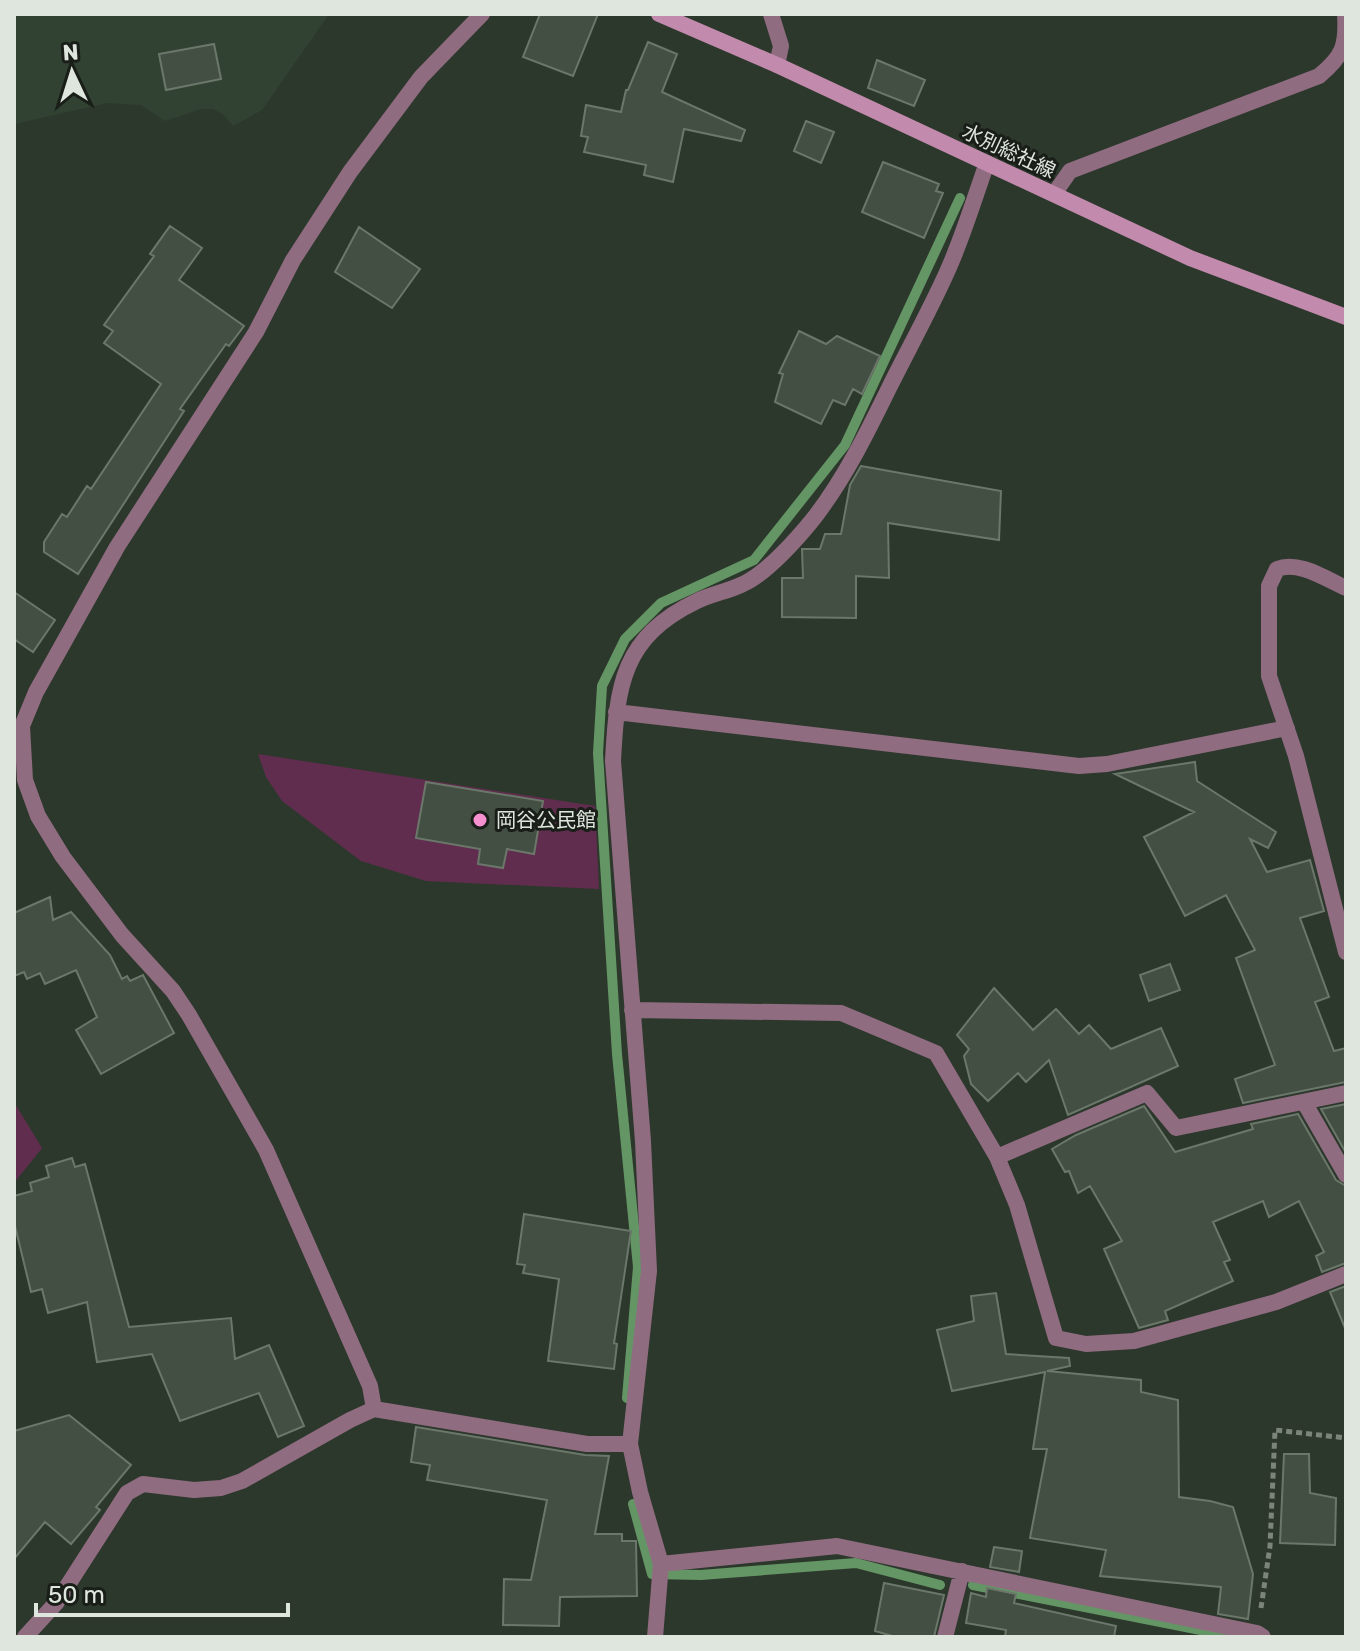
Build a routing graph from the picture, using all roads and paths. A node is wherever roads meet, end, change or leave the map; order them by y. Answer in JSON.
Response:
{"nodes":[{"id":1,"x":482,"y":14,"type":"edge"},
{"id":2,"x":659,"y":14,"type":"edge"},
{"id":3,"x":771,"y":14,"type":"edge"},
{"id":4,"x":1345,"y":14,"type":"edge"},
{"id":5,"x":777,"y":65,"type":"junction"},
{"id":6,"x":987,"y":163,"type":"junction"},
{"id":7,"x":1054,"y":194,"type":"junction"},
{"id":8,"x":1346,"y":317,"type":"edge"},
{"id":9,"x":1346,"y":588,"type":"edge"},
{"id":10,"x":616,"y":712,"type":"junction"},
{"id":11,"x":18,"y":725,"type":"edge"},
{"id":12,"x":1287,"y":728,"type":"junction"},
{"id":13,"x":1346,"y":952,"type":"edge"},
{"id":14,"x":632,"y":1010,"type":"junction"},
{"id":15,"x":1346,"y":1093,"type":"edge"},
{"id":16,"x":1304,"y":1102,"type":"junction"},
{"id":17,"x":997,"y":1157,"type":"junction"},
{"id":18,"x":1346,"y":1175,"type":"edge"},
{"id":19,"x":1346,"y":1274,"type":"edge"},
{"id":20,"x":374,"y":1409,"type":"junction"},
{"id":21,"x":1346,"y":1438,"type":"edge"},
{"id":22,"x":630,"y":1444,"type":"junction"},
{"id":23,"x":962,"y":1571,"type":"junction"},
{"id":24,"x":660,"y":1572,"type":"junction"},
{"id":25,"x":1260,"y":1635,"type":"edge"},
{"id":26,"x":25,"y":1637,"type":"edge"},
{"id":27,"x":655,"y":1637,"type":"edge"},
{"id":28,"x":945,"y":1637,"type":"edge"}],
"edges":[{"from":1,"to":11,"type":"street"},
{"from":2,"to":5,"type":"main road","name":"水別総社線"},
{"from":3,"to":5,"type":"street"},
{"from":4,"to":7,"type":"street"},
{"from":5,"to":6,"type":"main road","name":"水別総社線"},
{"from":6,"to":7,"type":"main road","name":"水別総社線"},
{"from":6,"to":10,"type":"street"},
{"from":7,"to":8,"type":"main road","name":"水別総社線"},
{"from":9,"to":12,"type":"street"},
{"from":10,"to":12,"type":"street"},
{"from":10,"to":14,"type":"street"},
{"from":11,"to":20,"type":"street"},
{"from":12,"to":13,"type":"street"},
{"from":14,"to":17,"type":"street"},
{"from":14,"to":22,"type":"street"},
{"from":15,"to":16,"type":"street"},
{"from":16,"to":17,"type":"street"},
{"from":16,"to":18,"type":"street"},
{"from":17,"to":19,"type":"street"},
{"from":20,"to":22,"type":"street"},
{"from":20,"to":26,"type":"street"},
{"from":21,"to":25,"type":"path"},
{"from":22,"to":24,"type":"street"},
{"from":23,"to":24,"type":"street"},
{"from":23,"to":25,"type":"street"},
{"from":23,"to":28,"type":"street"},
{"from":24,"to":27,"type":"street"}]}
